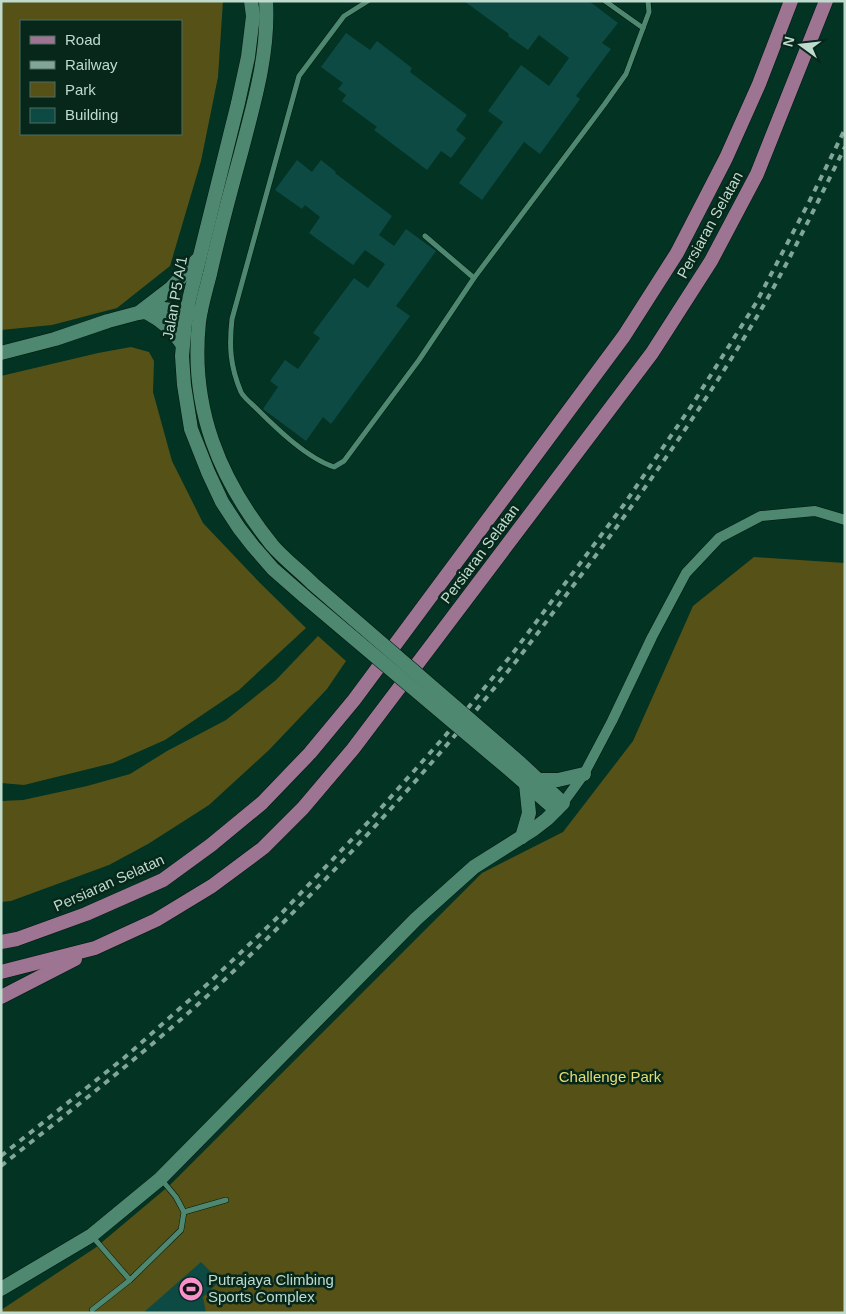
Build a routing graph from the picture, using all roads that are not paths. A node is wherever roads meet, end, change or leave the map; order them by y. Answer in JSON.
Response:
{"nodes":[{"id":1,"x":252,"y":1,"type":"edge"},
{"id":2,"x":266,"y":1,"type":"edge"},
{"id":3,"x":368,"y":1,"type":"edge"},
{"id":4,"x":605,"y":1,"type":"edge"},
{"id":5,"x":648,"y":1,"type":"edge"},
{"id":6,"x":791,"y":1,"type":"edge"},
{"id":7,"x":826,"y":1,"type":"edge"},
{"id":8,"x":642,"y":28,"type":"junction"},
{"id":9,"x":425,"y":236,"type":"dead end"},
{"id":10,"x":198,"y":258,"type":"junction"},
{"id":11,"x":474,"y":278,"type":"junction"},
{"id":12,"x":142,"y":312,"type":"junction"},
{"id":13,"x":186,"y":312,"type":"junction"},
{"id":14,"x":200,"y":314,"type":"junction"},
{"id":15,"x":182,"y":344,"type":"junction"},
{"id":16,"x":1,"y":353,"type":"edge"},
{"id":17,"x":845,"y":520,"type":"edge"},
{"id":18,"x":514,"y":766,"type":"junction"},
{"id":19,"x":584,"y":774,"type":"junction"},
{"id":20,"x":532,"y":782,"type":"junction"},
{"id":21,"x":559,"y":807,"type":"junction"},
{"id":22,"x":522,"y":837,"type":"junction"},
{"id":23,"x":1,"y":942,"type":"edge"},
{"id":24,"x":95,"y":948,"type":"junction"},
{"id":25,"x":1,"y":972,"type":"edge"},
{"id":26,"x":1,"y":997,"type":"edge"},
{"id":27,"x":160,"y":1179,"type":"junction"},
{"id":28,"x":226,"y":1200,"type":"dead end"},
{"id":29,"x":184,"y":1212,"type":"junction"},
{"id":30,"x":92,"y":1235,"type":"junction"},
{"id":31,"x":130,"y":1280,"type":"junction"},
{"id":32,"x":1,"y":1289,"type":"edge"},
{"id":33,"x":92,"y":1310,"type":"dead end"}],
"edges":[{"from":1,"to":10,"type":"street","name":"Jalan P5 A/1"},
{"from":2,"to":14,"type":"street","name":"Jalan P5 A/1"},
{"from":3,"to":11,"type":"lane"},
{"from":4,"to":8,"type":"lane"},
{"from":5,"to":8,"type":"lane"},
{"from":6,"to":23,"type":"main road","name":"Persiaran Selatan"},
{"from":7,"to":24,"type":"main road","name":"Persiaran Selatan"},
{"from":8,"to":11,"type":"lane"},
{"from":9,"to":11,"type":"lane"},
{"from":10,"to":12,"type":"street"},
{"from":10,"to":13,"type":"street","name":"Jalan P5 A/1"},
{"from":12,"to":13,"type":"street"},
{"from":12,"to":15,"type":"street"},
{"from":12,"to":16,"type":"street"},
{"from":13,"to":14,"type":"street"},
{"from":13,"to":15,"type":"street","name":"Jalan P5 A/1"},
{"from":14,"to":18,"type":"street","name":"Jalan P5 A/1","bridge":true},
{"from":15,"to":18,"type":"street","name":"Jalan P5 A/1","bridge":true},
{"from":17,"to":19,"type":"street"},
{"from":18,"to":20,"type":"street"},
{"from":19,"to":20,"type":"street"},
{"from":19,"to":21,"type":"street"},
{"from":20,"to":21,"type":"street"},
{"from":20,"to":22,"type":"street"},
{"from":21,"to":22,"type":"street"},
{"from":22,"to":27,"type":"street"},
{"from":24,"to":25,"type":"main road","name":"Persiaran Selatan"},
{"from":24,"to":26,"type":"main road"},
{"from":27,"to":29,"type":"lane"},
{"from":27,"to":30,"type":"street"},
{"from":28,"to":29,"type":"lane"},
{"from":29,"to":31,"type":"lane"},
{"from":30,"to":31,"type":"lane"},
{"from":30,"to":32,"type":"street"},
{"from":31,"to":33,"type":"lane"}]}
